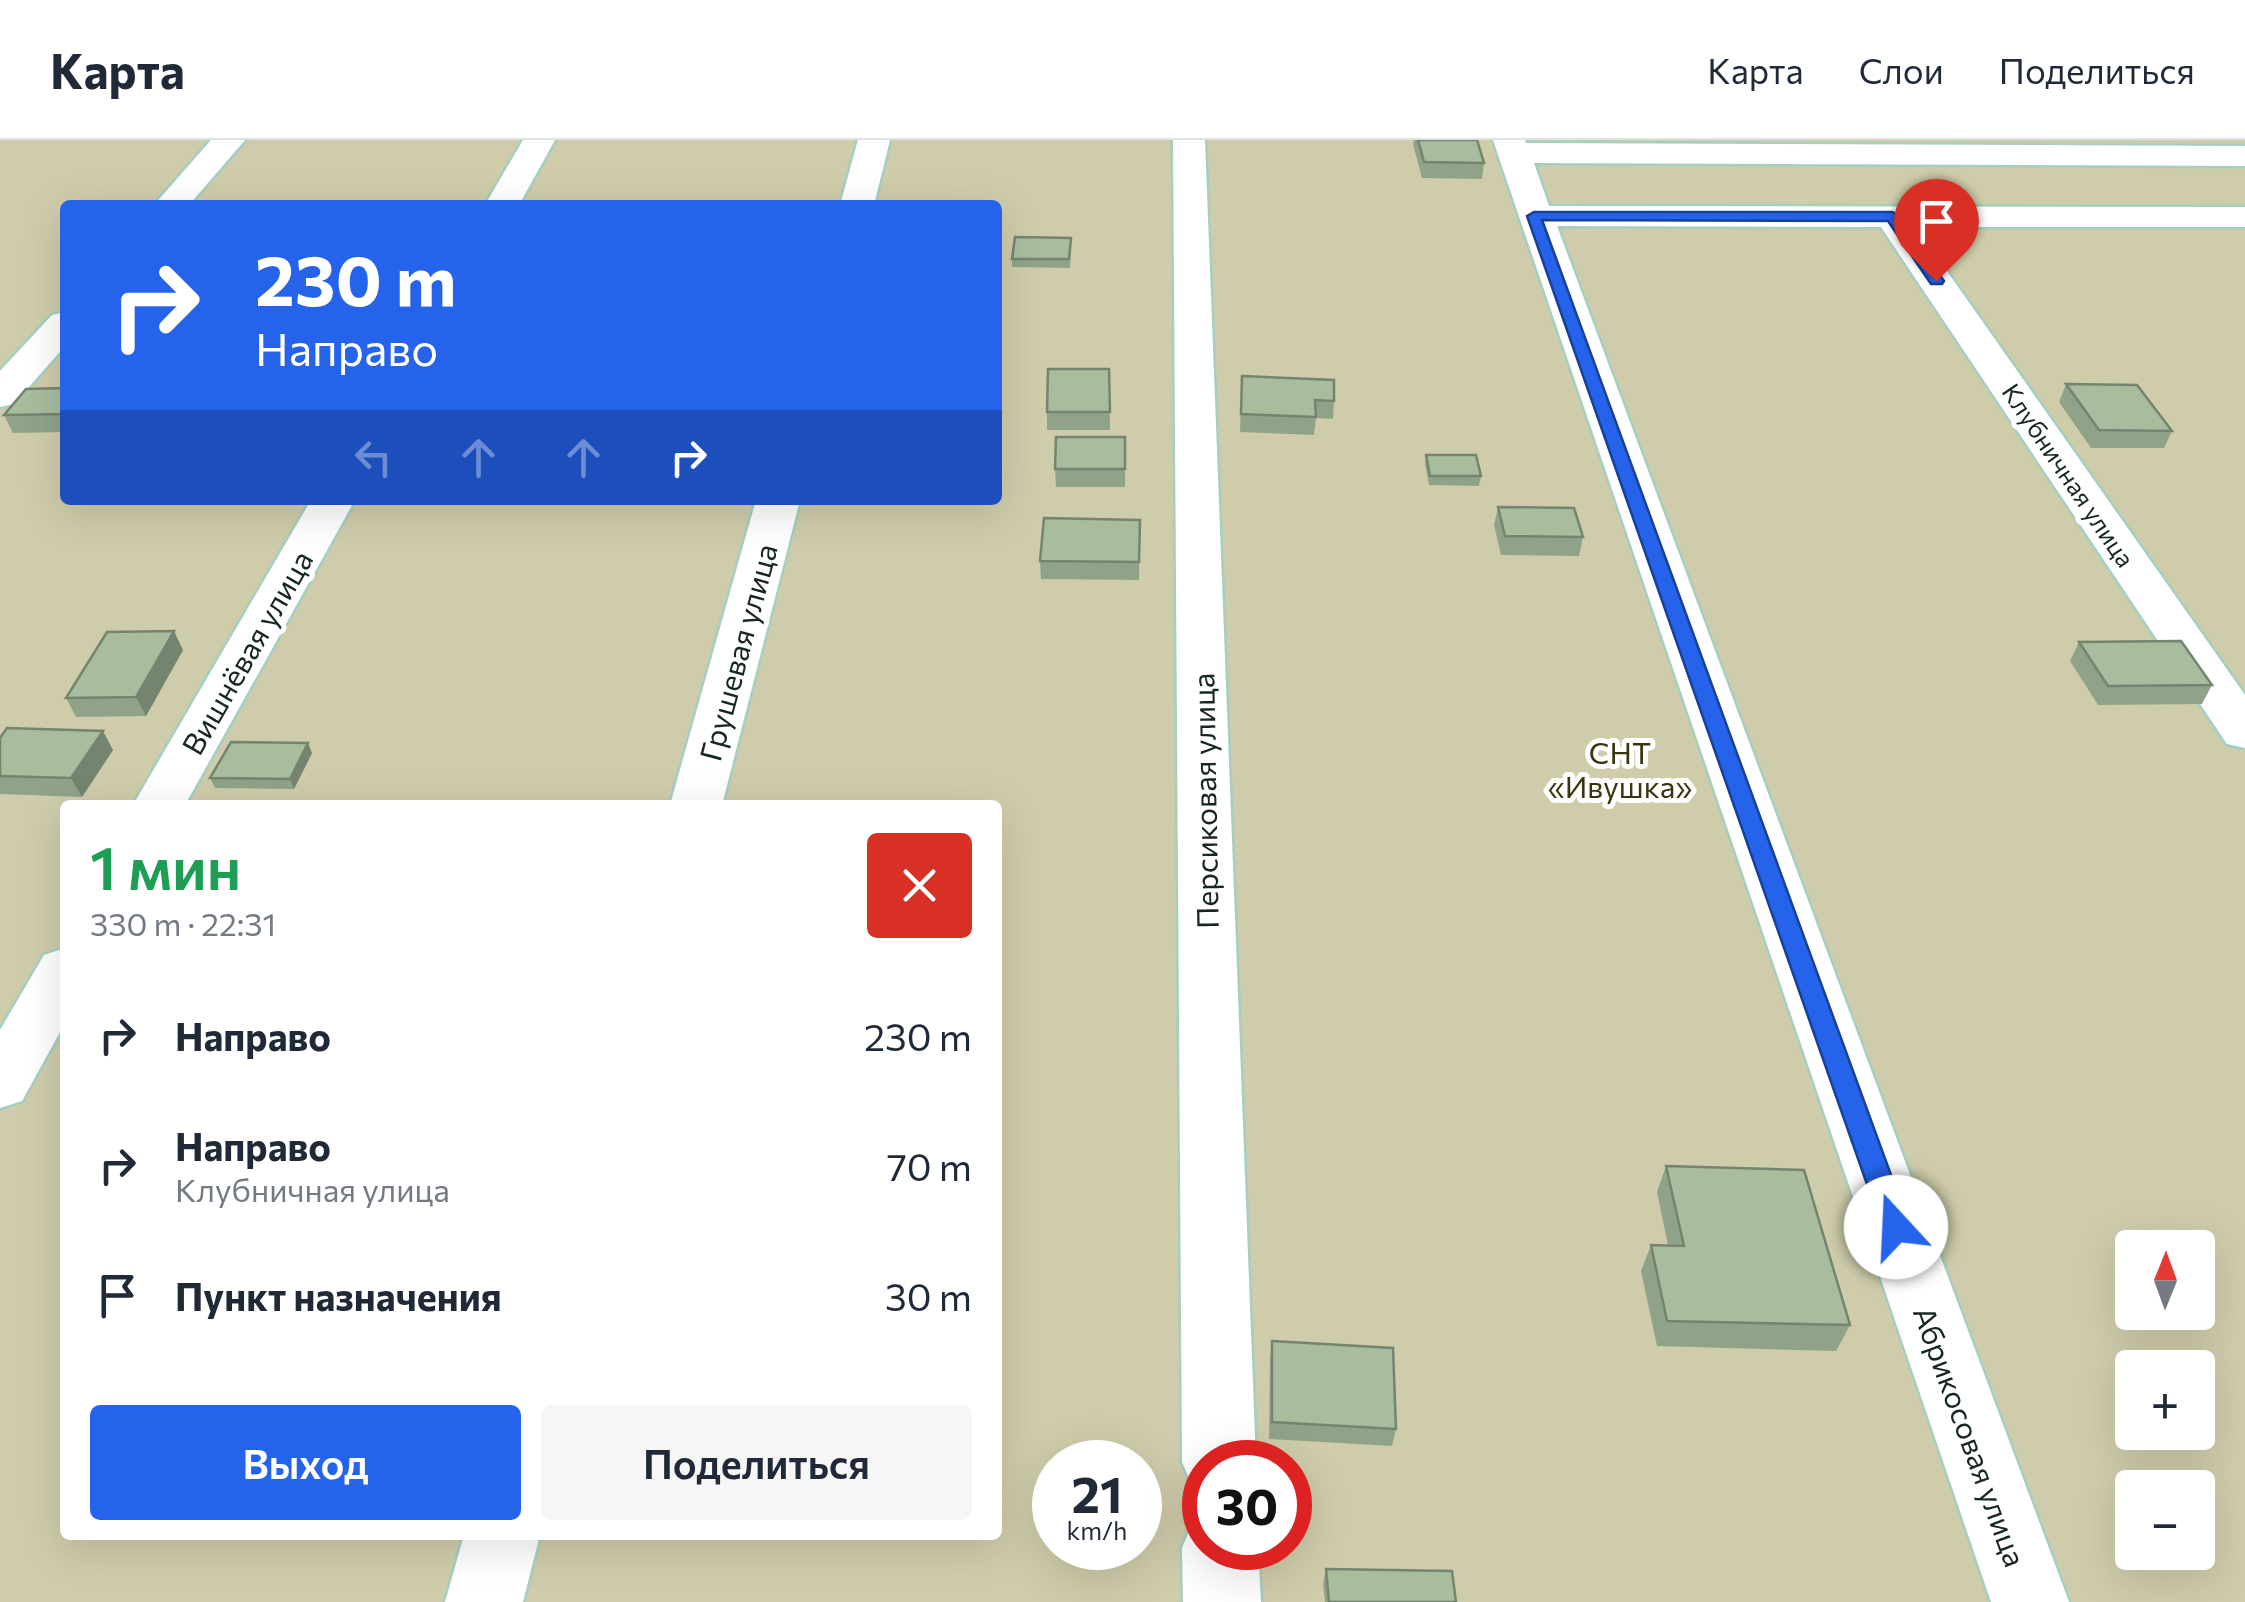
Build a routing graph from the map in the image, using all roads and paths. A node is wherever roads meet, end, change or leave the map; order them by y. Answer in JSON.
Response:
{"nodes":[{"id":1,"x":229,"y":140,"type":"edge"},
{"id":2,"x":539,"y":140,"type":"edge"},
{"id":3,"x":874,"y":140,"type":"edge"},
{"id":4,"x":1189,"y":140,"type":"edge"},
{"id":5,"x":1511,"y":147,"type":"edge"},
{"id":6,"x":2245,"y":156,"type":"edge"},
{"id":7,"x":175,"y":200,"type":"edge"},
{"id":8,"x":505,"y":200,"type":"edge"},
{"id":9,"x":857,"y":200,"type":"edge"},
{"id":10,"x":1534,"y":216,"type":"junction"},
{"id":11,"x":1892,"y":217,"type":"junction"},
{"id":12,"x":2245,"y":218,"type":"edge"},
{"id":13,"x":60,"y":329,"type":"edge"},
{"id":14,"x":0,"y":396,"type":"edge"},
{"id":15,"x":331,"y":505,"type":"edge"},
{"id":16,"x":777,"y":505,"type":"edge"},
{"id":17,"x":2245,"y":732,"type":"edge"},
{"id":18,"x":162,"y":800,"type":"edge"},
{"id":19,"x":697,"y":800,"type":"edge"},
{"id":20,"x":60,"y":979,"type":"edge"},
{"id":21,"x":0,"y":1084,"type":"edge"},
{"id":22,"x":1218,"y":1440,"type":"edge"},
{"id":23,"x":501,"y":1540,"type":"edge"},
{"id":24,"x":1221,"y":1570,"type":"edge"},
{"id":25,"x":484,"y":1602,"type":"edge"},
{"id":26,"x":1222,"y":1602,"type":"edge"},
{"id":27,"x":2030,"y":1602,"type":"edge"}],
"edges":[{"from":1,"to":7,"type":"street"},
{"from":2,"to":8,"type":"street"},
{"from":3,"to":9,"type":"street"},
{"from":4,"to":22,"type":"street","name":"Персиковая улица"},
{"from":5,"to":6,"type":"street"},
{"from":5,"to":10,"type":"street","name":"Абрикосовая улица"},
{"from":10,"to":11,"type":"street"},
{"from":10,"to":27,"type":"street","name":"Абрикосовая улица"},
{"from":11,"to":12,"type":"street"},
{"from":11,"to":17,"type":"street","name":"Клубничная улица"},
{"from":13,"to":14,"type":"street"},
{"from":15,"to":18,"type":"street","name":"Вишнёвая улица"},
{"from":16,"to":19,"type":"street","name":"Грушевая улица"},
{"from":20,"to":21,"type":"street"},
{"from":23,"to":25,"type":"street"},
{"from":24,"to":26,"type":"street"}]}
